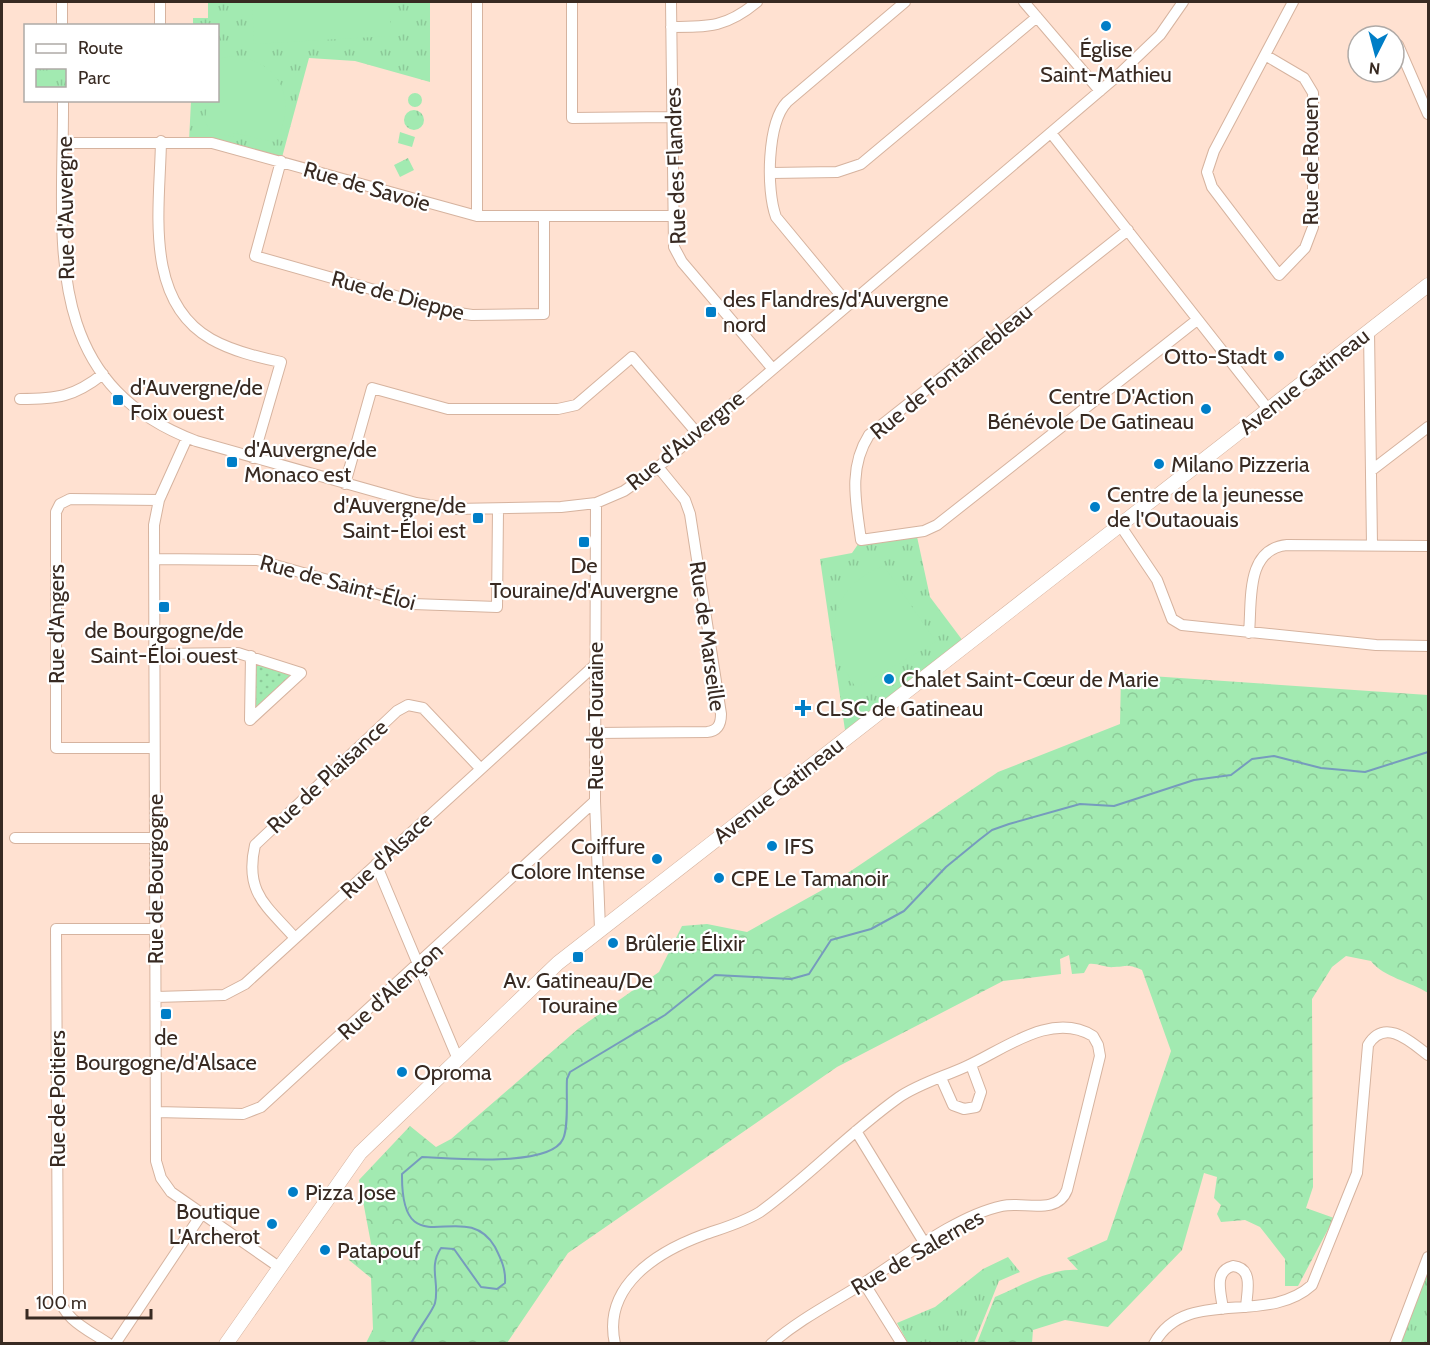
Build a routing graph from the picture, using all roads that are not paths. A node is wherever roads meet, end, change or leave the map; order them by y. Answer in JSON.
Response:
{"nodes":[{"id":1,"x":62,"y":2,"type":"edge"},
{"id":2,"x":160,"y":2,"type":"edge"},
{"id":3,"x":477,"y":2,"type":"edge"},
{"id":4,"x":572,"y":2,"type":"edge"},
{"id":5,"x":671,"y":2,"type":"edge"},
{"id":6,"x":757,"y":2,"type":"edge"},
{"id":7,"x":905,"y":2,"type":"edge"},
{"id":8,"x":1024,"y":2,"type":"edge"},
{"id":9,"x":1183,"y":2,"type":"edge"},
{"id":10,"x":1293,"y":2,"type":"edge"},
{"id":11,"x":1037,"y":17,"type":"junction"},
{"id":12,"x":62,"y":24,"type":"edge"},
{"id":13,"x":160,"y":24,"type":"edge"},
{"id":14,"x":671,"y":27,"type":"junction"},
{"id":15,"x":1265,"y":55,"type":"junction"},
{"id":16,"x":1406,"y":63,"type":"edge"},
{"id":17,"x":1100,"y":91,"type":"junction"},
{"id":18,"x":63,"y":102,"type":"edge"},
{"id":19,"x":1428,"y":114,"type":"edge"},
{"id":20,"x":672,"y":117,"type":"junction"},
{"id":21,"x":1051,"y":133,"type":"junction"},
{"id":22,"x":161,"y":141,"type":"junction"},
{"id":23,"x":63,"y":143,"type":"junction"},
{"id":24,"x":282,"y":161,"type":"junction"},
{"id":25,"x":772,"y":173,"type":"junction"},
{"id":26,"x":477,"y":216,"type":"junction"},
{"id":27,"x":673,"y":216,"type":"junction"},
{"id":28,"x":544,"y":217,"type":"junction"},
{"id":29,"x":1128,"y":230,"type":"junction"},
{"id":30,"x":1428,"y":285,"type":"edge"},
{"id":31,"x":848,"y":304,"type":"junction"},
{"id":32,"x":1197,"y":320,"type":"junction"},
{"id":33,"x":1369,"y":331,"type":"junction"},
{"id":34,"x":772,"y":368,"type":"junction"},
{"id":35,"x":103,"y":374,"type":"junction"},
{"id":36,"x":20,"y":399,"type":"dead end"},
{"id":37,"x":1268,"y":410,"type":"junction"},
{"id":38,"x":1428,"y":427,"type":"edge"},
{"id":39,"x":697,"y":433,"type":"junction"},
{"id":40,"x":187,"y":438,"type":"junction"},
{"id":41,"x":253,"y":458,"type":"junction"},
{"id":42,"x":658,"y":467,"type":"junction"},
{"id":43,"x":1372,"y":470,"type":"junction"},
{"id":44,"x":345,"y":484,"type":"junction"},
{"id":45,"x":159,"y":500,"type":"junction"},
{"id":46,"x":596,"y":503,"type":"junction"},
{"id":47,"x":498,"y":510,"type":"junction"},
{"id":48,"x":1120,"y":525,"type":"junction"},
{"id":49,"x":1372,"y":545,"type":"junction"},
{"id":50,"x":1428,"y":546,"type":"edge"},
{"id":51,"x":154,"y":559,"type":"junction"},
{"id":52,"x":1249,"y":633,"type":"junction"},
{"id":53,"x":1428,"y":646,"type":"edge"},
{"id":54,"x":154,"y":654,"type":"junction"},
{"id":55,"x":251,"y":656,"type":"junction"},
{"id":56,"x":595,"y":665,"type":"junction"},
{"id":57,"x":596,"y":733,"type":"junction"},
{"id":58,"x":154,"y":748,"type":"junction"},
{"id":59,"x":480,"y":768,"type":"junction"},
{"id":60,"x":595,"y":801,"type":"junction"},
{"id":61,"x":15,"y":838,"type":"dead end"},
{"id":62,"x":155,"y":838,"type":"junction"},
{"id":63,"x":376,"y":864,"type":"junction"},
{"id":64,"x":155,"y":929,"type":"junction"},
{"id":65,"x":600,"y":929,"type":"junction"},
{"id":66,"x":296,"y":938,"type":"junction"},
{"id":67,"x":420,"y":964,"type":"junction"},
{"id":68,"x":156,"y":997,"type":"junction"},
{"id":69,"x":1428,"y":1055,"type":"edge"},
{"id":70,"x":457,"y":1057,"type":"junction"},
{"id":71,"x":971,"y":1065,"type":"junction"},
{"id":72,"x":941,"y":1078,"type":"junction"},
{"id":73,"x":156,"y":1112,"type":"junction"},
{"id":74,"x":856,"y":1131,"type":"junction"},
{"id":75,"x":201,"y":1215,"type":"junction"},
{"id":76,"x":925,"y":1244,"type":"junction"},
{"id":77,"x":1428,"y":1257,"type":"edge"},
{"id":78,"x":279,"y":1267,"type":"junction"},
{"id":79,"x":864,"y":1283,"type":"junction"},
{"id":80,"x":1246,"y":1307,"type":"junction"},
{"id":81,"x":1223,"y":1309,"type":"junction"},
{"id":82,"x":109,"y":1344,"type":"edge"},
{"id":83,"x":115,"y":1344,"type":"edge"},
{"id":84,"x":226,"y":1344,"type":"edge"},
{"id":85,"x":615,"y":1344,"type":"edge"},
{"id":86,"x":771,"y":1344,"type":"edge"},
{"id":87,"x":902,"y":1344,"type":"edge"},
{"id":88,"x":1154,"y":1344,"type":"edge"},
{"id":89,"x":1395,"y":1344,"type":"edge"}],
"edges":[{"from":1,"to":12,"type":"street"},
{"from":2,"to":13,"type":"street"},
{"from":3,"to":26,"type":"street"},
{"from":4,"to":20,"type":"street"},
{"from":5,"to":14,"type":"street","name":"Rue des Flandres"},
{"from":6,"to":14,"type":"street"},
{"from":7,"to":25,"type":"street"},
{"from":8,"to":11,"type":"street"},
{"from":9,"to":17,"type":"street","name":"Rue d'Auvergne"},
{"from":10,"to":15,"type":"street","name":"Rue de Rouen"},
{"from":11,"to":17,"type":"street"},
{"from":11,"to":25,"type":"street"},
{"from":14,"to":20,"type":"street","name":"Rue des Flandres"},
{"from":15,"to":15,"type":"street","name":"Rue de Rouen"},
{"from":16,"to":19,"type":"street"},
{"from":17,"to":21,"type":"street","name":"Rue d'Auvergne"},
{"from":18,"to":23,"type":"street","name":"Rue d'Auvergne"},
{"from":20,"to":27,"type":"street","name":"Rue des Flandres"},
{"from":21,"to":29,"type":"street"},
{"from":21,"to":31,"type":"street","name":"Rue d'Auvergne"},
{"from":22,"to":23,"type":"street","name":"Rue de Savoie"},
{"from":22,"to":24,"type":"street","name":"Rue de Savoie"},
{"from":22,"to":41,"type":"street"},
{"from":23,"to":35,"type":"street","name":"Rue d'Auvergne"},
{"from":24,"to":26,"type":"street","name":"Rue de Savoie"},
{"from":24,"to":28,"type":"street","name":"Rue de Dieppe"},
{"from":25,"to":31,"type":"street"},
{"from":26,"to":28,"type":"street","name":"Rue de Savoie"},
{"from":27,"to":28,"type":"street","name":"Rue de Savoie"},
{"from":27,"to":34,"type":"street","name":"Rue des Flandres"},
{"from":29,"to":32,"type":"street"},
{"from":29,"to":32,"type":"street","name":"Rue de Fontainebleau"},
{"from":30,"to":33,"type":"street","name":"Avenue Gatineau"},
{"from":31,"to":34,"type":"street","name":"Rue d'Auvergne"},
{"from":32,"to":37,"type":"street"},
{"from":33,"to":37,"type":"street","name":"Avenue Gatineau"},
{"from":33,"to":43,"type":"street"},
{"from":34,"to":39,"type":"street","name":"Rue d'Auvergne"},
{"from":35,"to":36,"type":"street"},
{"from":35,"to":40,"type":"street","name":"Rue d'Auvergne"},
{"from":37,"to":48,"type":"street","name":"Avenue Gatineau"},
{"from":38,"to":43,"type":"street"},
{"from":39,"to":42,"type":"street","name":"Rue d'Auvergne"},
{"from":39,"to":44,"type":"street"},
{"from":40,"to":41,"type":"street","name":"Rue d'Auvergne"},
{"from":40,"to":45,"type":"street","name":"Rue de Bourgogne"},
{"from":41,"to":44,"type":"street","name":"Rue d'Auvergne"},
{"from":42,"to":46,"type":"street","name":"Rue d'Auvergne"},
{"from":42,"to":57,"type":"street","name":"Rue de Marseille"},
{"from":43,"to":49,"type":"street"},
{"from":44,"to":47,"type":"street","name":"Rue d'Auvergne"},
{"from":45,"to":51,"type":"street","name":"Rue de Bourgogne"},
{"from":45,"to":58,"type":"street","name":"Rue d'Angers"},
{"from":46,"to":47,"type":"street","name":"Rue d'Auvergne"},
{"from":46,"to":56,"type":"street","name":"Rue de Touraine"},
{"from":47,"to":51,"type":"street","name":"Rue de Saint-Éloi"},
{"from":48,"to":52,"type":"street"},
{"from":48,"to":65,"type":"street","name":"Avenue Gatineau"},
{"from":49,"to":50,"type":"street"},
{"from":49,"to":52,"type":"street"},
{"from":51,"to":54,"type":"street","name":"Rue de Bourgogne"},
{"from":52,"to":53,"type":"street"},
{"from":54,"to":55,"type":"street"},
{"from":54,"to":58,"type":"street","name":"Rue de Bourgogne"},
{"from":55,"to":55,"type":"street"},
{"from":56,"to":57,"type":"street","name":"Rue de Touraine"},
{"from":56,"to":59,"type":"street","name":"Rue d'Alsace"},
{"from":57,"to":60,"type":"street","name":"Rue de Touraine"},
{"from":58,"to":62,"type":"street","name":"Rue de Bourgogne"},
{"from":59,"to":63,"type":"street","name":"Rue d'Alsace"},
{"from":59,"to":66,"type":"street","name":"Rue de Plaisance"},
{"from":60,"to":65,"type":"street","name":"Rue de Touraine"},
{"from":60,"to":67,"type":"street","name":"Rue d'Alençon"},
{"from":61,"to":62,"type":"street"},
{"from":62,"to":64,"type":"street","name":"Rue de Bourgogne"},
{"from":63,"to":66,"type":"street","name":"Rue d'Alsace"},
{"from":63,"to":67,"type":"street"},
{"from":64,"to":68,"type":"street","name":"Rue de Bourgogne"},
{"from":64,"to":82,"type":"street","name":"Rue de Poitiers"},
{"from":65,"to":70,"type":"street","name":"Avenue Gatineau"},
{"from":66,"to":68,"type":"street","name":"Rue d'Alsace"},
{"from":67,"to":70,"type":"street"},
{"from":67,"to":73,"type":"street","name":"Rue d'Alençon"},
{"from":68,"to":73,"type":"street","name":"Rue de Bourgogne"},
{"from":69,"to":80,"type":"street"},
{"from":70,"to":78,"type":"street","name":"Avenue Gatineau"},
{"from":71,"to":72,"type":"street","name":"Rue de Salernes"},
{"from":71,"to":72,"type":"street"},
{"from":71,"to":76,"type":"street","name":"Rue de Salernes"},
{"from":72,"to":74,"type":"street","name":"Rue de Salernes"},
{"from":73,"to":75,"type":"street","name":"Rue de Bourgogne"},
{"from":74,"to":76,"type":"street"},
{"from":74,"to":85,"type":"street","name":"Rue de Salernes"},
{"from":75,"to":78,"type":"street","name":"Rue de Bourgogne"},
{"from":75,"to":83,"type":"street"},
{"from":76,"to":79,"type":"street","name":"Rue de Salernes"},
{"from":77,"to":89,"type":"street"},
{"from":78,"to":84,"type":"street","name":"Avenue Gatineau"},
{"from":79,"to":86,"type":"street","name":"Rue de Salernes"},
{"from":79,"to":87,"type":"street"},
{"from":80,"to":81,"type":"street"},
{"from":80,"to":81,"type":"street"},
{"from":81,"to":88,"type":"street"}]}
